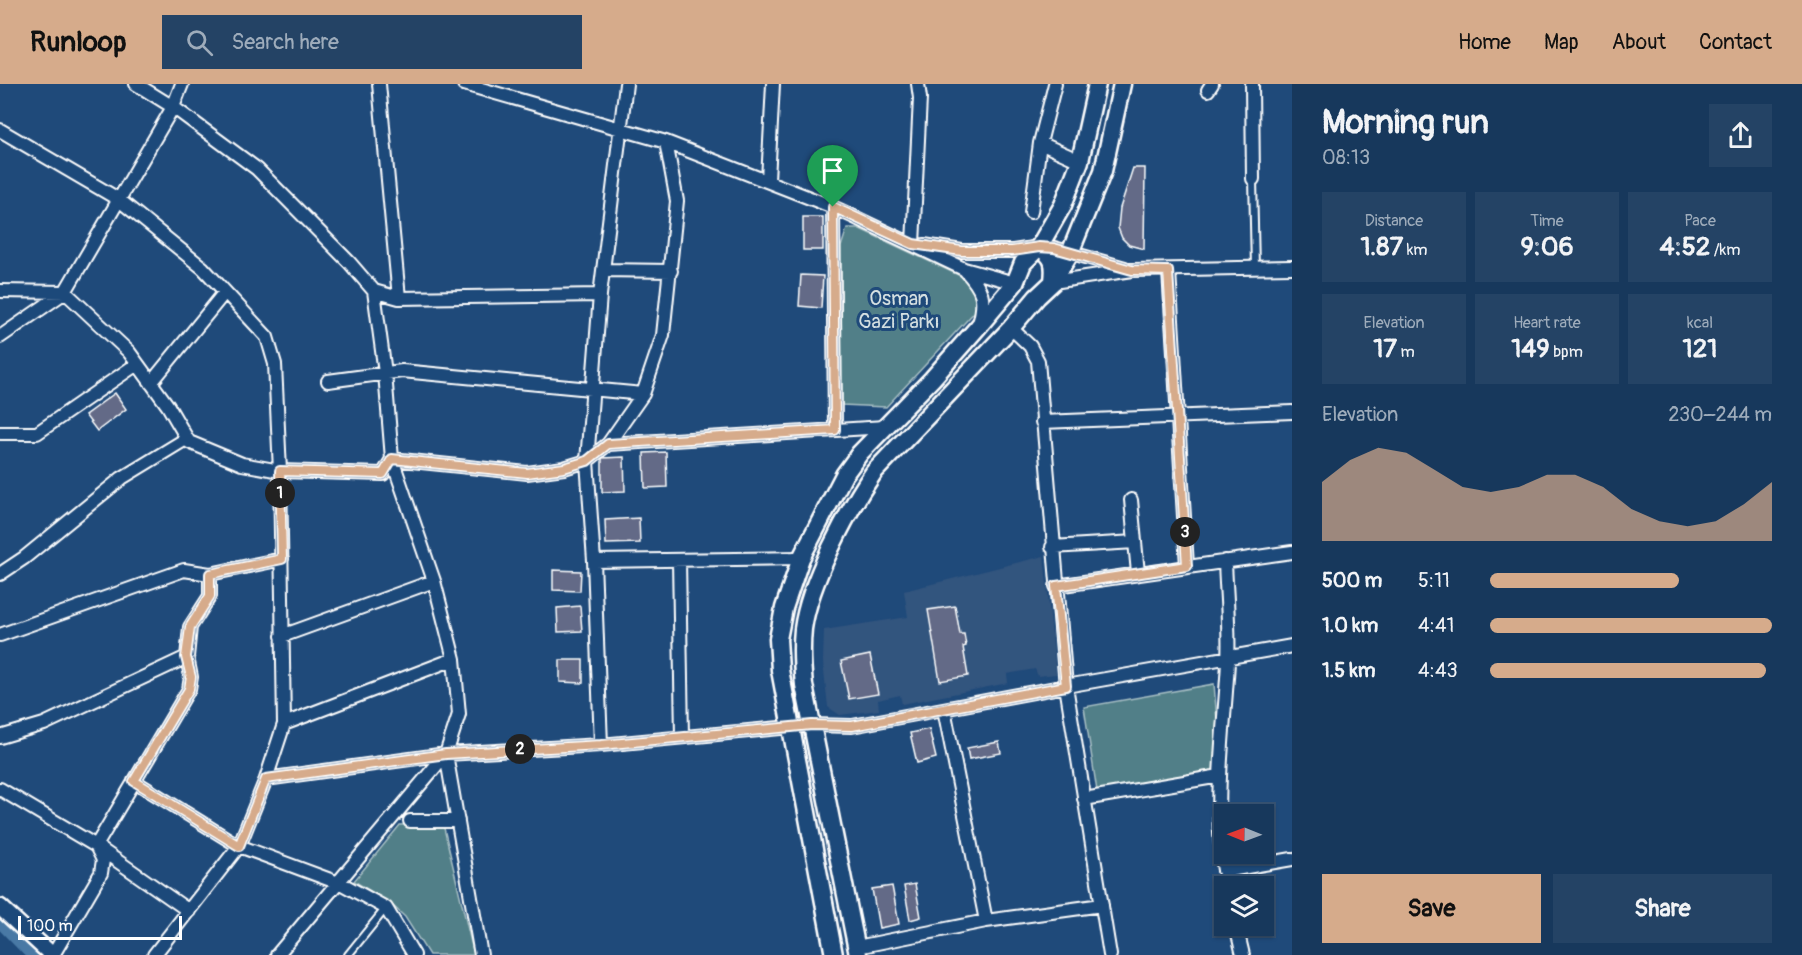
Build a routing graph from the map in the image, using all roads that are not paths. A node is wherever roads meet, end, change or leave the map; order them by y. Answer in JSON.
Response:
{"nodes":[{"id":1,"x":182,"y":84,"type":"edge"},
{"id":2,"x":379,"y":84,"type":"edge"},
{"id":3,"x":464,"y":84,"type":"edge"},
{"id":4,"x":626,"y":84,"type":"edge"},
{"id":5,"x":773,"y":84,"type":"edge"},
{"id":6,"x":918,"y":84,"type":"edge"},
{"id":7,"x":1055,"y":84,"type":"edge"},
{"id":8,"x":1097,"y":84,"type":"edge"},
{"id":9,"x":1122,"y":84,"type":"edge"},
{"id":10,"x":1252,"y":84,"type":"edge"},
{"id":11,"x":141,"y":86,"type":"edge"},
{"id":12,"x":173,"y":107,"type":"junction"},
{"id":13,"x":621,"y":128,"type":"junction"},
{"id":14,"x":0,"y":130,"type":"edge"},
{"id":15,"x":666,"y":142,"type":"junction"},
{"id":16,"x":1040,"y":143,"type":"junction"},
{"id":17,"x":1080,"y":161,"type":"junction"},
{"id":18,"x":1253,"y":179,"type":"joint"},
{"id":19,"x":768,"y":180,"type":"junction"},
{"id":20,"x":117,"y":199,"type":"junction"},
{"id":21,"x":833,"y":207,"type":"junction"},
{"id":22,"x":1031,"y":212,"type":"dead end"},
{"id":23,"x":913,"y":244,"type":"junction"},
{"id":24,"x":1039,"y":247,"type":"junction"},
{"id":25,"x":1070,"y":253,"type":"junction"},
{"id":26,"x":1292,"y":267,"type":"edge"},
{"id":27,"x":1255,"y":268,"type":"junction"},
{"id":28,"x":964,"y":269,"type":"junction"},
{"id":29,"x":603,"y":270,"type":"junction"},
{"id":30,"x":1132,"y":270,"type":"junction"},
{"id":31,"x":671,"y":271,"type":"junction"},
{"id":32,"x":1168,"y":271,"type":"junction"},
{"id":33,"x":1015,"y":282,"type":"junction"},
{"id":34,"x":1053,"y":282,"type":"junction"},
{"id":35,"x":0,"y":291,"type":"edge"},
{"id":36,"x":374,"y":291,"type":"junction"},
{"id":37,"x":65,"y":292,"type":"junction"},
{"id":38,"x":225,"y":292,"type":"junction"},
{"id":39,"x":600,"y":295,"type":"junction"},
{"id":40,"x":1037,"y":297,"type":"junction"},
{"id":41,"x":399,"y":298,"type":"junction"},
{"id":42,"x":978,"y":327,"type":"junction"},
{"id":43,"x":1011,"y":328,"type":"junction"},
{"id":44,"x":0,"y":337,"type":"edge"},
{"id":45,"x":137,"y":363,"type":"junction"},
{"id":46,"x":385,"y":373,"type":"junction"},
{"id":47,"x":328,"y":381,"type":"dead end"},
{"id":48,"x":151,"y":383,"type":"junction"},
{"id":49,"x":593,"y":390,"type":"junction"},
{"id":50,"x":643,"y":394,"type":"junction"},
{"id":51,"x":1292,"y":412,"type":"edge"},
{"id":52,"x":1178,"y":417,"type":"junction"},
{"id":53,"x":1042,"y":422,"type":"junction"},
{"id":54,"x":885,"y":428,"type":"junction"},
{"id":55,"x":835,"y":430,"type":"junction"},
{"id":56,"x":0,"y":433,"type":"edge"},
{"id":57,"x":186,"y":439,"type":"junction"},
{"id":58,"x":608,"y":444,"type":"junction"},
{"id":59,"x":392,"y":459,"type":"junction"},
{"id":60,"x":587,"y":461,"type":"junction"},
{"id":61,"x":280,"y":471,"type":"junction"},
{"id":62,"x":1131,"y":500,"type":"dead end"},
{"id":63,"x":1136,"y":542,"type":"junction"},
{"id":64,"x":1052,"y":547,"type":"junction"},
{"id":65,"x":1292,"y":552,"type":"edge"},
{"id":66,"x":801,"y":558,"type":"junction"},
{"id":67,"x":282,"y":559,"type":"junction"},
{"id":68,"x":679,"y":560,"type":"junction"},
{"id":69,"x":594,"y":561,"type":"junction"},
{"id":70,"x":1225,"y":561,"type":"junction"},
{"id":71,"x":1187,"y":566,"type":"junction"},
{"id":72,"x":1138,"y":573,"type":"junction"},
{"id":73,"x":0,"y":574,"type":"edge"},
{"id":74,"x":210,"y":574,"type":"junction"},
{"id":75,"x":434,"y":581,"type":"junction"},
{"id":76,"x":1056,"y":586,"type":"junction"},
{"id":77,"x":0,"y":635,"type":"edge"},
{"id":78,"x":282,"y":636,"type":"junction"},
{"id":79,"x":1292,"y":646,"type":"edge"},
{"id":80,"x":186,"y":657,"type":"junction"},
{"id":81,"x":1228,"y":658,"type":"junction"},
{"id":82,"x":453,"y":659,"type":"junction"},
{"id":83,"x":1066,"y":686,"type":"junction"},
{"id":84,"x":944,"y":709,"type":"junction"},
{"id":85,"x":284,"y":724,"type":"junction"},
{"id":86,"x":812,"y":725,"type":"junction"},
{"id":87,"x":790,"y":727,"type":"junction"},
{"id":88,"x":0,"y":736,"type":"edge"},
{"id":89,"x":682,"y":737,"type":"junction"},
{"id":90,"x":601,"y":745,"type":"junction"},
{"id":91,"x":446,"y":754,"type":"junction"},
{"id":92,"x":1220,"y":776,"type":"junction"},
{"id":93,"x":266,"y":779,"type":"junction"},
{"id":94,"x":134,"y":781,"type":"junction"},
{"id":95,"x":0,"y":789,"type":"edge"},
{"id":96,"x":1084,"y":799,"type":"junction"},
{"id":97,"x":458,"y":820,"type":"junction"},
{"id":98,"x":410,"y":821,"type":"dead end"},
{"id":99,"x":96,"y":846,"type":"junction"},
{"id":100,"x":239,"y":846,"type":"junction"},
{"id":101,"x":1292,"y":859,"type":"edge"},
{"id":102,"x":1224,"y":870,"type":"junction"},
{"id":103,"x":1225,"y":876,"type":"edge"},
{"id":104,"x":339,"y":883,"type":"junction"},
{"id":105,"x":1102,"y":905,"type":"junction"},
{"id":106,"x":0,"y":907,"type":"edge"},
{"id":107,"x":386,"y":909,"type":"junction"},
{"id":108,"x":189,"y":911,"type":"junction"},
{"id":109,"x":986,"y":921,"type":"junction"},
{"id":110,"x":1238,"y":936,"type":"edge"},
{"id":111,"x":857,"y":951,"type":"edge"},
{"id":112,"x":52,"y":955,"type":"edge"},
{"id":113,"x":154,"y":955,"type":"edge"},
{"id":114,"x":277,"y":955,"type":"edge"},
{"id":115,"x":348,"y":955,"type":"edge"},
{"id":116,"x":414,"y":955,"type":"edge"},
{"id":117,"x":481,"y":955,"type":"edge"},
{"id":118,"x":834,"y":955,"type":"edge"},
{"id":119,"x":1110,"y":955,"type":"edge"},
{"id":120,"x":1243,"y":955,"type":"edge"}],
"edges":[{"from":1,"to":12,"type":"street"},
{"from":2,"to":41,"type":"street"},
{"from":3,"to":13,"type":"street"},
{"from":4,"to":13,"type":"street"},
{"from":5,"to":19,"type":"street"},
{"from":6,"to":23,"type":"street"},
{"from":7,"to":16,"type":"street"},
{"from":8,"to":17,"type":"main road"},
{"from":9,"to":25,"type":"main road"},
{"from":10,"to":18,"type":"street"},
{"from":11,"to":12,"type":"street"},
{"from":12,"to":20,"type":"street"},
{"from":12,"to":36,"type":"street"},
{"from":13,"to":15,"type":"street"},
{"from":13,"to":29,"type":"street"},
{"from":14,"to":20,"type":"street"},
{"from":15,"to":19,"type":"street"},
{"from":15,"to":31,"type":"street"},
{"from":16,"to":17,"type":"street"},
{"from":16,"to":22,"type":"street"},
{"from":17,"to":24,"type":"main road"},
{"from":18,"to":27,"type":"lane"},
{"from":19,"to":21,"type":"street"},
{"from":20,"to":37,"type":"street"},
{"from":20,"to":38,"type":"street"},
{"from":21,"to":23,"type":"street"},
{"from":21,"to":55,"type":"street"},
{"from":23,"to":24,"type":"street"},
{"from":23,"to":28,"type":"street"},
{"from":24,"to":25,"type":"street"},
{"from":24,"to":33,"type":"main road"},
{"from":24,"to":34,"type":"main road"},
{"from":25,"to":30,"type":"street"},
{"from":25,"to":34,"type":"main road"},
{"from":26,"to":27,"type":"street"},
{"from":27,"to":32,"type":"street"},
{"from":28,"to":33,"type":"street"},
{"from":28,"to":42,"type":"street"},
{"from":29,"to":31,"type":"street"},
{"from":29,"to":39,"type":"street"},
{"from":30,"to":32,"type":"street"},
{"from":30,"to":34,"type":"street"},
{"from":31,"to":50,"type":"street"},
{"from":32,"to":52,"type":"street"},
{"from":33,"to":40,"type":"main road"},
{"from":33,"to":42,"type":"main road"},
{"from":34,"to":40,"type":"main road"},
{"from":35,"to":37,"type":"street"},
{"from":36,"to":41,"type":"street"},
{"from":36,"to":46,"type":"street"},
{"from":37,"to":44,"type":"street"},
{"from":37,"to":45,"type":"street"},
{"from":38,"to":48,"type":"street"},
{"from":38,"to":61,"type":"street"},
{"from":39,"to":41,"type":"street"},
{"from":39,"to":49,"type":"street"},
{"from":40,"to":43,"type":"main road"},
{"from":42,"to":54,"type":"main road"},
{"from":43,"to":53,"type":"street"},
{"from":43,"to":86,"type":"main road"},
{"from":45,"to":48,"type":"street"},
{"from":45,"to":56,"type":"street"},
{"from":46,"to":47,"type":"street"},
{"from":46,"to":49,"type":"street"},
{"from":46,"to":59,"type":"street"},
{"from":48,"to":57,"type":"street"},
{"from":49,"to":50,"type":"street"},
{"from":49,"to":60,"type":"street"},
{"from":50,"to":58,"type":"street"},
{"from":51,"to":52,"type":"street"},
{"from":52,"to":53,"type":"street"},
{"from":52,"to":71,"type":"street"},
{"from":53,"to":64,"type":"street"},
{"from":54,"to":55,"type":"street"},
{"from":54,"to":66,"type":"main road"},
{"from":55,"to":58,"type":"street"},
{"from":57,"to":61,"type":"street"},
{"from":57,"to":73,"type":"street"},
{"from":58,"to":60,"type":"street"},
{"from":59,"to":60,"type":"street"},
{"from":59,"to":61,"type":"street"},
{"from":59,"to":75,"type":"street"},
{"from":60,"to":69,"type":"street"},
{"from":61,"to":67,"type":"street"},
{"from":62,"to":63,"type":"street"},
{"from":63,"to":64,"type":"street"},
{"from":63,"to":72,"type":"street"},
{"from":64,"to":76,"type":"street"},
{"from":65,"to":70,"type":"street"},
{"from":66,"to":68,"type":"street"},
{"from":66,"to":87,"type":"main road"},
{"from":67,"to":74,"type":"street"},
{"from":67,"to":78,"type":"street"},
{"from":68,"to":69,"type":"street"},
{"from":68,"to":89,"type":"street"},
{"from":69,"to":90,"type":"street"},
{"from":70,"to":71,"type":"street"},
{"from":70,"to":81,"type":"street"},
{"from":71,"to":72,"type":"street"},
{"from":72,"to":76,"type":"street"},
{"from":74,"to":77,"type":"street"},
{"from":74,"to":80,"type":"street"},
{"from":75,"to":78,"type":"street"},
{"from":75,"to":82,"type":"street"},
{"from":76,"to":83,"type":"street"},
{"from":78,"to":85,"type":"street"},
{"from":79,"to":81,"type":"street"},
{"from":80,"to":88,"type":"street"},
{"from":80,"to":94,"type":"street"},
{"from":81,"to":83,"type":"street"},
{"from":81,"to":92,"type":"street"},
{"from":82,"to":85,"type":"street"},
{"from":82,"to":91,"type":"street"},
{"from":83,"to":84,"type":"street"},
{"from":83,"to":96,"type":"street"},
{"from":84,"to":86,"type":"street"},
{"from":84,"to":109,"type":"street"},
{"from":85,"to":93,"type":"street"},
{"from":86,"to":87,"type":"street"},
{"from":86,"to":111,"type":"main road"},
{"from":87,"to":89,"type":"street"},
{"from":87,"to":118,"type":"main road"},
{"from":89,"to":90,"type":"street"},
{"from":90,"to":91,"type":"street"},
{"from":91,"to":93,"type":"street"},
{"from":91,"to":97,"type":"street"},
{"from":91,"to":104,"type":"street"},
{"from":92,"to":96,"type":"street"},
{"from":92,"to":102,"type":"street"},
{"from":93,"to":100,"type":"street"},
{"from":94,"to":99,"type":"street"},
{"from":94,"to":100,"type":"street"},
{"from":95,"to":99,"type":"street"},
{"from":96,"to":105,"type":"street"},
{"from":97,"to":98,"type":"street"},
{"from":97,"to":117,"type":"street"},
{"from":99,"to":108,"type":"street"},
{"from":99,"to":112,"type":"street"},
{"from":100,"to":104,"type":"street"},
{"from":100,"to":108,"type":"street"},
{"from":101,"to":102,"type":"street"},
{"from":102,"to":103,"type":"street"},
{"from":104,"to":107,"type":"street"},
{"from":104,"to":114,"type":"street"},
{"from":105,"to":109,"type":"street"},
{"from":105,"to":119,"type":"street"},
{"from":106,"to":112,"type":"street"},
{"from":107,"to":115,"type":"lane"},
{"from":107,"to":116,"type":"street"},
{"from":108,"to":113,"type":"street"},
{"from":109,"to":111,"type":"street"},
{"from":110,"to":120,"type":"street"}]}
